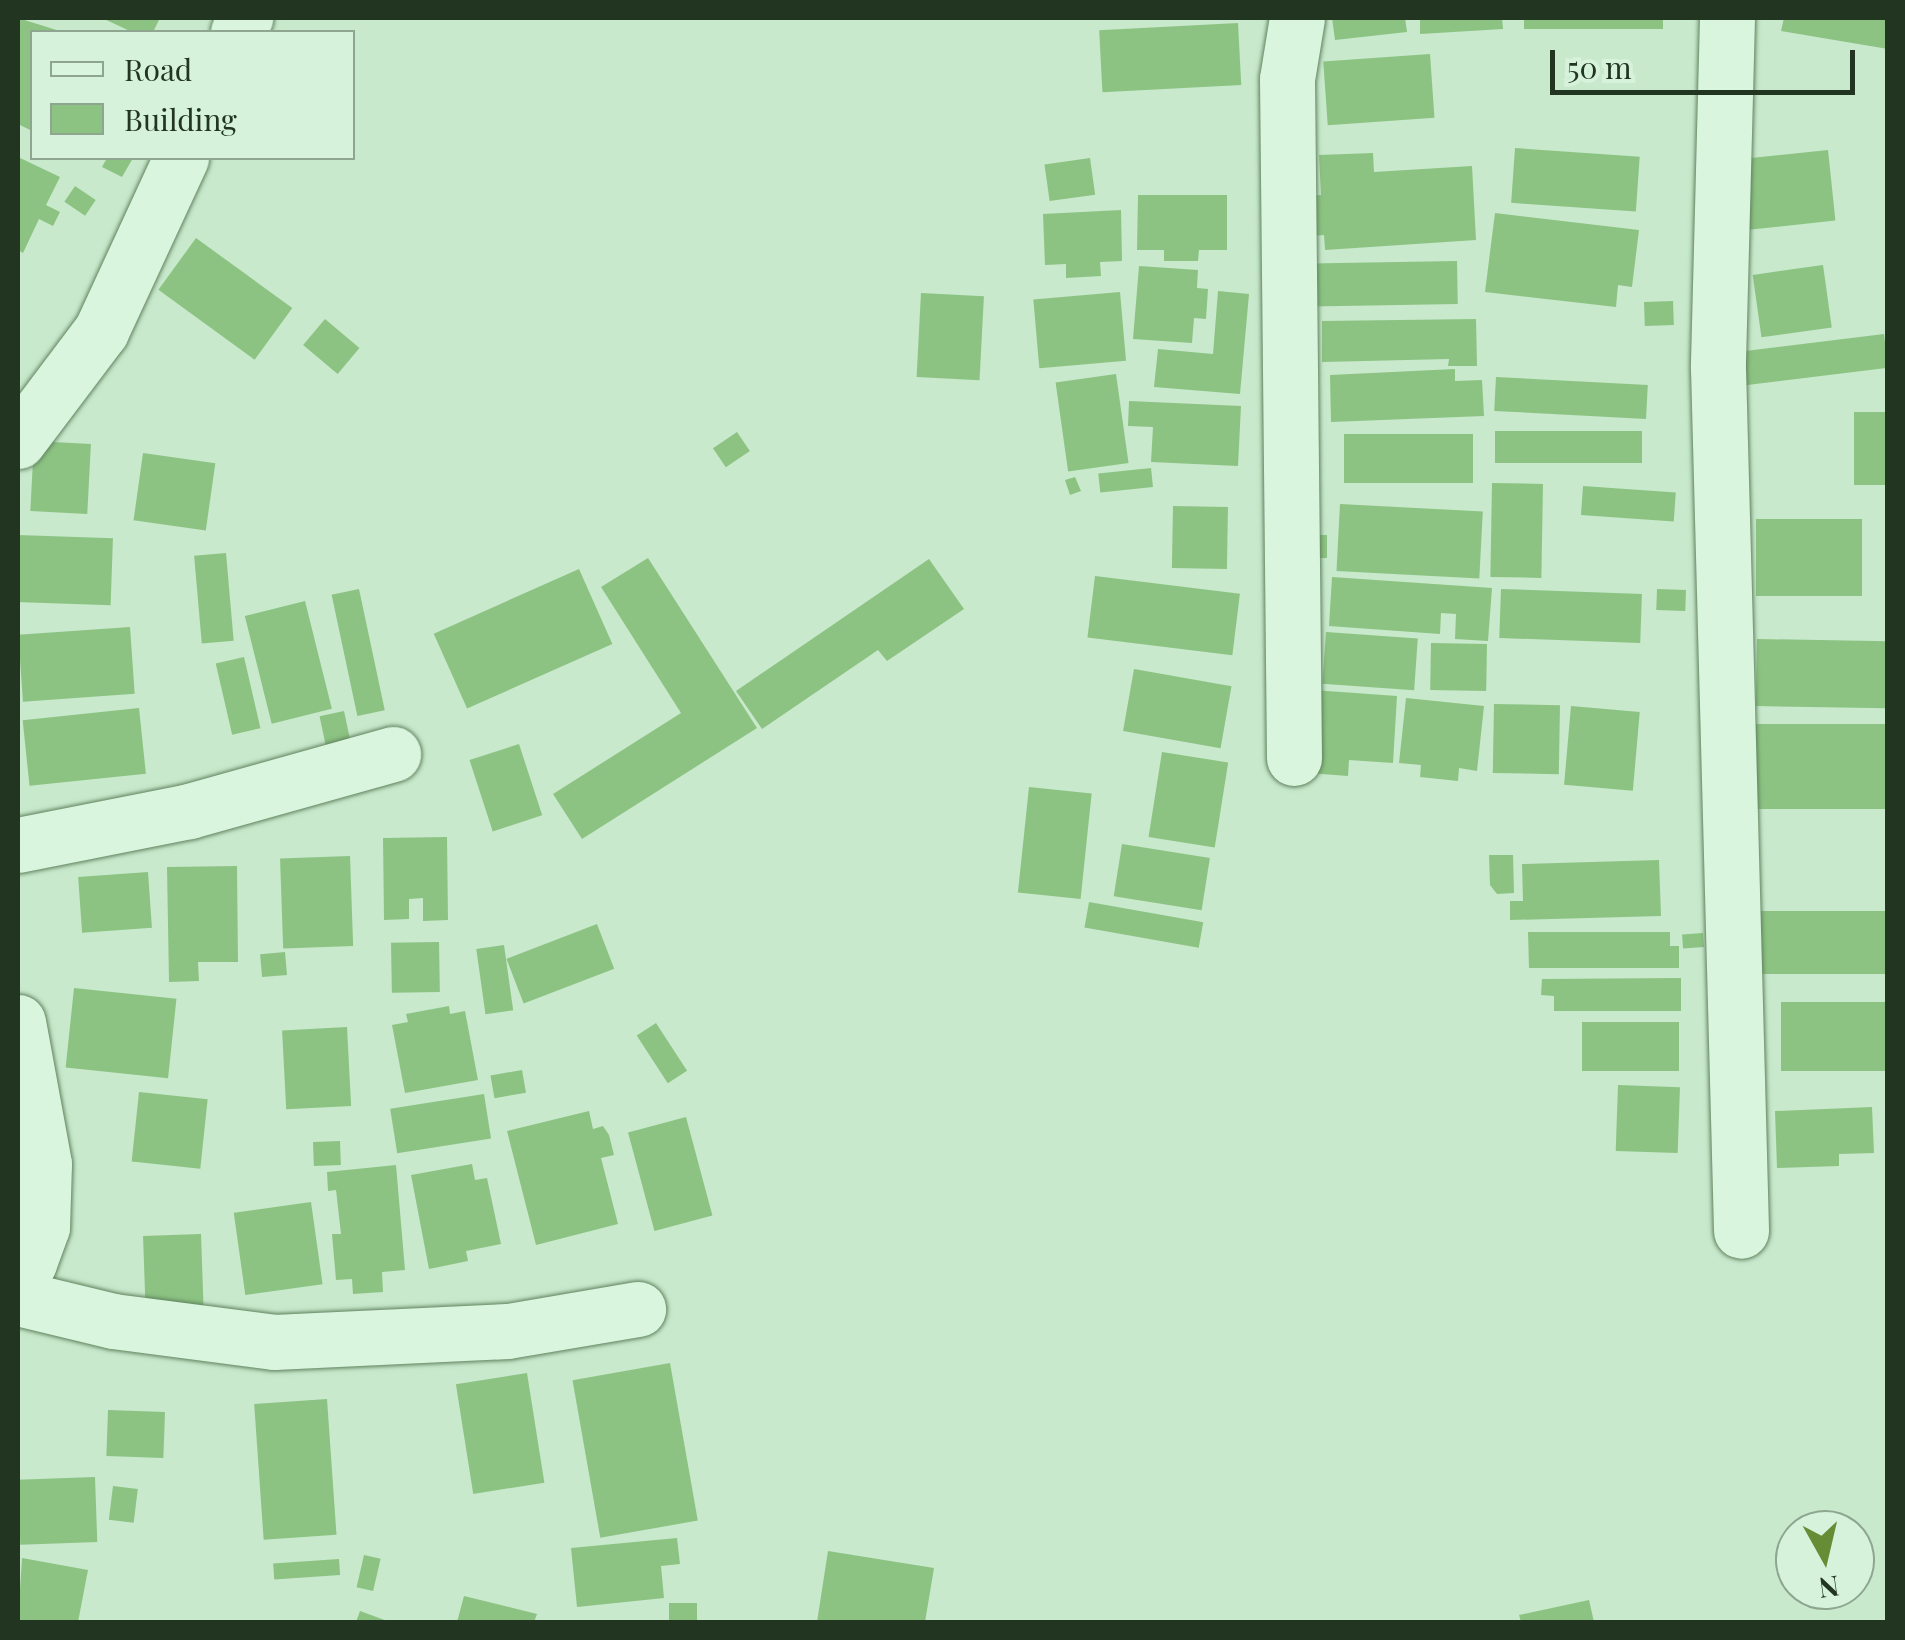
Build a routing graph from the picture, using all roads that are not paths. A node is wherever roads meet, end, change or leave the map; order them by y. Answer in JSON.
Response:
{"nodes":[{"id":1,"x":1297,"y":18,"type":"edge"},
{"id":2,"x":1727,"y":18,"type":"edge"},
{"id":3,"x":180,"y":160,"type":"edge"},
{"id":4,"x":18,"y":441,"type":"edge"},
{"id":5,"x":392,"y":754,"type":"dead end"},
{"id":6,"x":1294,"y":758,"type":"dead end"},
{"id":7,"x":18,"y":845,"type":"edge"},
{"id":8,"x":18,"y":1022,"type":"edge"},
{"id":9,"x":1741,"y":1231,"type":"dead end"},
{"id":10,"x":18,"y":1273,"type":"edge"},
{"id":11,"x":18,"y":1298,"type":"edge"},
{"id":12,"x":638,"y":1309,"type":"dead end"}],
"edges":[{"from":1,"to":6,"type":"street"},
{"from":2,"to":9,"type":"street"},
{"from":3,"to":4,"type":"street"},
{"from":5,"to":7,"type":"street"},
{"from":8,"to":10,"type":"street"},
{"from":11,"to":12,"type":"street"}]}
